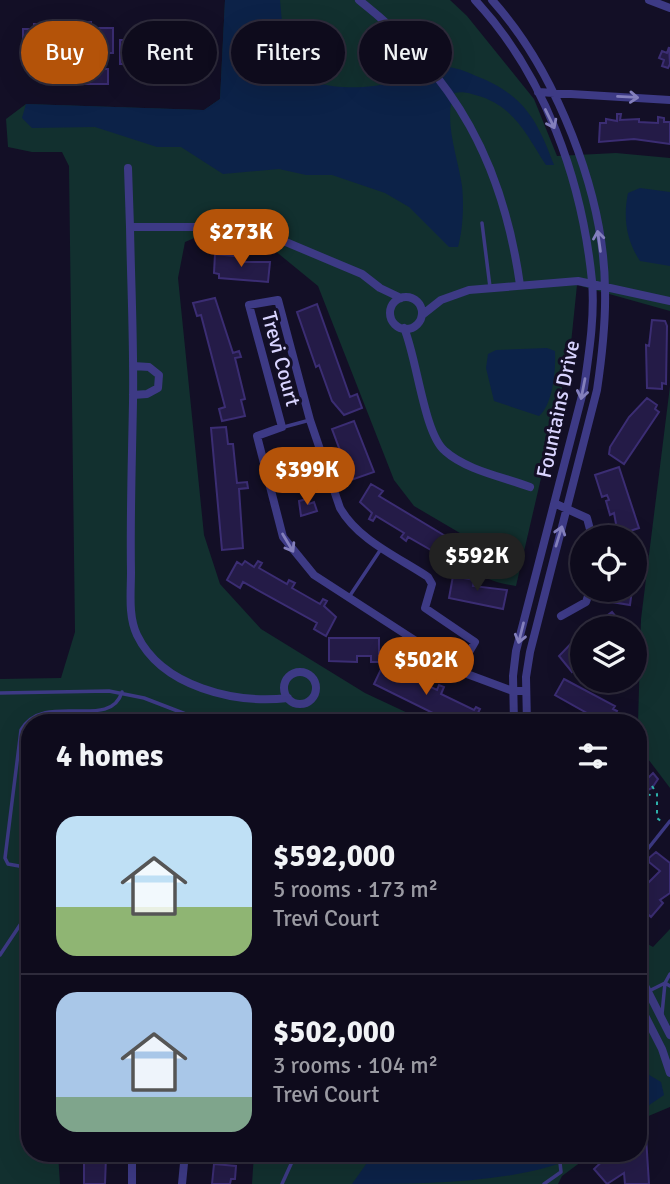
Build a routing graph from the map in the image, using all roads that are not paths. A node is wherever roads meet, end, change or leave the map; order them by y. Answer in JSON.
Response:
{"nodes":[{"id":1,"x":359,"y":0,"type":"edge"},
{"id":2,"x":475,"y":0,"type":"edge"},
{"id":3,"x":492,"y":0,"type":"edge"},
{"id":4,"x":649,"y":0,"type":"edge"},
{"id":5,"x":670,"y":8,"type":"edge"},
{"id":6,"x":538,"y":92,"type":"junction"},
{"id":7,"x":553,"y":93,"type":"junction"},
{"id":8,"x":670,"y":100,"type":"edge"},
{"id":9,"x":128,"y":168,"type":"dead end"},
{"id":10,"x":482,"y":223,"type":"dead end"},
{"id":11,"x":130,"y":227,"type":"junction"},
{"id":12,"x":592,"y":284,"type":"junction"},
{"id":13,"x":520,"y":285,"type":"junction"},
{"id":14,"x":606,"y":286,"type":"junction"},
{"id":15,"x":490,"y":287,"type":"junction"},
{"id":16,"x":380,"y":288,"type":"junction"},
{"id":17,"x":401,"y":298,"type":"junction"},
{"id":18,"x":415,"y":299,"type":"junction"},
{"id":19,"x":441,"y":300,"type":"junction"},
{"id":20,"x":670,"y":301,"type":"edge"},
{"id":21,"x":391,"y":310,"type":"junction"},
{"id":22,"x":422,"y":315,"type":"junction"},
{"id":23,"x":415,"y":326,"type":"junction"},
{"id":24,"x":404,"y":328,"type":"junction"},
{"id":25,"x":413,"y":348,"type":"junction"},
{"id":26,"x":133,"y":366,"type":"junction"},
{"id":27,"x":133,"y":395,"type":"junction"},
{"id":28,"x":310,"y":420,"type":"junction"},
{"id":29,"x":282,"y":427,"type":"junction"},
{"id":30,"x":530,"y":487,"type":"dead end"},
{"id":31,"x":556,"y":503,"type":"junction"},
{"id":32,"x":568,"y":509,"type":"junction"},
{"id":33,"x":589,"y":525,"type":"edge"},
{"id":34,"x":382,"y":547,"type":"junction"},
{"id":35,"x":349,"y":597,"type":"junction"},
{"id":36,"x":586,"y":602,"type":"edge"},
{"id":37,"x":561,"y":616,"type":"dead end"},
{"id":38,"x":459,"y":669,"type":"junction"},
{"id":39,"x":513,"y":691,"type":"junction"},
{"id":40,"x":526,"y":691,"type":"junction"},
{"id":41,"x":122,"y":692,"type":"junction"},
{"id":42,"x":0,"y":693,"type":"edge"},
{"id":43,"x":288,"y":698,"type":"dead end"},
{"id":44,"x":38,"y":714,"type":"edge"},
{"id":45,"x":184,"y":714,"type":"edge"},
{"id":46,"x":514,"y":714,"type":"edge"},
{"id":47,"x":527,"y":714,"type":"edge"},
{"id":48,"x":21,"y":729,"type":"edge"},
{"id":49,"x":670,"y":821,"type":"edge"},
{"id":50,"x":647,"y":852,"type":"edge"},
{"id":51,"x":19,"y":866,"type":"dead end"},
{"id":52,"x":21,"y":924,"type":"edge"},
{"id":53,"x":0,"y":955,"type":"edge"},
{"id":54,"x":670,"y":974,"type":"edge"},
{"id":55,"x":665,"y":984,"type":"junction"},
{"id":56,"x":670,"y":986,"type":"edge"},
{"id":57,"x":648,"y":992,"type":"joint"},
{"id":58,"x":647,"y":1019,"type":"edge"},
{"id":59,"x":661,"y":1019,"type":"junction"},
{"id":60,"x":670,"y":1035,"type":"edge"},
{"id":61,"x":670,"y":1073,"type":"edge"},
{"id":62,"x":132,"y":1162,"type":"edge"},
{"id":63,"x":184,"y":1162,"type":"edge"},
{"id":64,"x":292,"y":1162,"type":"edge"},
{"id":65,"x":562,"y":1162,"type":"edge"},
{"id":66,"x":132,"y":1184,"type":"edge"},
{"id":67,"x":182,"y":1184,"type":"edge"},
{"id":68,"x":282,"y":1184,"type":"edge"},
{"id":69,"x":544,"y":1184,"type":"edge"}],
"edges":[{"from":1,"to":13,"type":"street"},
{"from":2,"to":6,"type":"street","name":"Fountains Drive"},
{"from":3,"to":7,"type":"street","name":"Fountains Drive"},
{"from":4,"to":5,"type":"street"},
{"from":6,"to":7,"type":"street"},
{"from":6,"to":12,"type":"street","name":"Fountains Drive","one_way":true},
{"from":7,"to":8,"type":"street","one_way":true},
{"from":14,"to":7,"type":"street","name":"Fountains Drive","one_way":true},
{"from":9,"to":11,"type":"street"},
{"from":10,"to":15,"type":"lane"},
{"from":11,"to":16,"type":"street"},
{"from":11,"to":26,"type":"street"},
{"from":12,"to":13,"type":"street"},
{"from":12,"to":14,"type":"street"},
{"from":12,"to":31,"type":"street","name":"Fountains Drive","one_way":true},
{"from":13,"to":15,"type":"street"},
{"from":14,"to":20,"type":"street"},
{"from":14,"to":32,"type":"street","name":"Fountains Drive"},
{"from":15,"to":19,"type":"street"},
{"from":16,"to":17,"type":"street"},
{"from":16,"to":21,"type":"street"},
{"from":17,"to":18,"type":"street"},
{"from":17,"to":21,"type":"street"},
{"from":18,"to":19,"type":"street"},
{"from":18,"to":22,"type":"street"},
{"from":19,"to":22,"type":"street"},
{"from":21,"to":24,"type":"street"},
{"from":22,"to":23,"type":"street"},
{"from":23,"to":24,"type":"street"},
{"from":23,"to":25,"type":"street"},
{"from":24,"to":25,"type":"street"},
{"from":25,"to":30,"type":"street"},
{"from":26,"to":27,"type":"street"},
{"from":26,"to":27,"type":"street"},
{"from":27,"to":43,"type":"street"},
{"from":28,"to":29,"type":"lane"},
{"from":28,"to":29,"type":"street","name":"Trevi Court"},
{"from":28,"to":34,"type":"street","name":"Trevi Court"},
{"from":29,"to":35,"type":"street","name":"Trevi Court","one_way":true},
{"from":31,"to":32,"type":"street"},
{"from":31,"to":39,"type":"street","name":"Fountains Drive","one_way":true},
{"from":32,"to":33,"type":"street"},
{"from":40,"to":32,"type":"street","name":"Fountains Drive","one_way":true},
{"from":34,"to":35,"type":"lane"},
{"from":34,"to":38,"type":"street","name":"Trevi Court"},
{"from":35,"to":38,"type":"street","name":"Trevi Court"},
{"from":36,"to":37,"type":"street"},
{"from":38,"to":39,"type":"street","name":"Trevi Court"},
{"from":39,"to":40,"type":"street","name":"Trevi Court"},
{"from":39,"to":46,"type":"street","name":"Fountains Drive"},
{"from":40,"to":47,"type":"street","name":"Fountains Drive"},
{"from":41,"to":42,"type":"lane"},
{"from":41,"to":44,"type":"lane"},
{"from":41,"to":45,"type":"lane"},
{"from":48,"to":51,"type":"lane"},
{"from":49,"to":50,"type":"lane"},
{"from":52,"to":53,"type":"lane"},
{"from":54,"to":55,"type":"lane"},
{"from":55,"to":56,"type":"lane"},
{"from":55,"to":57,"type":"lane"},
{"from":55,"to":59,"type":"lane"},
{"from":57,"to":59,"type":"street"},
{"from":58,"to":61,"type":"street"},
{"from":59,"to":60,"type":"street"},
{"from":62,"to":66,"type":"street"},
{"from":63,"to":67,"type":"street"},
{"from":64,"to":68,"type":"lane"},
{"from":65,"to":69,"type":"lane"}]}
